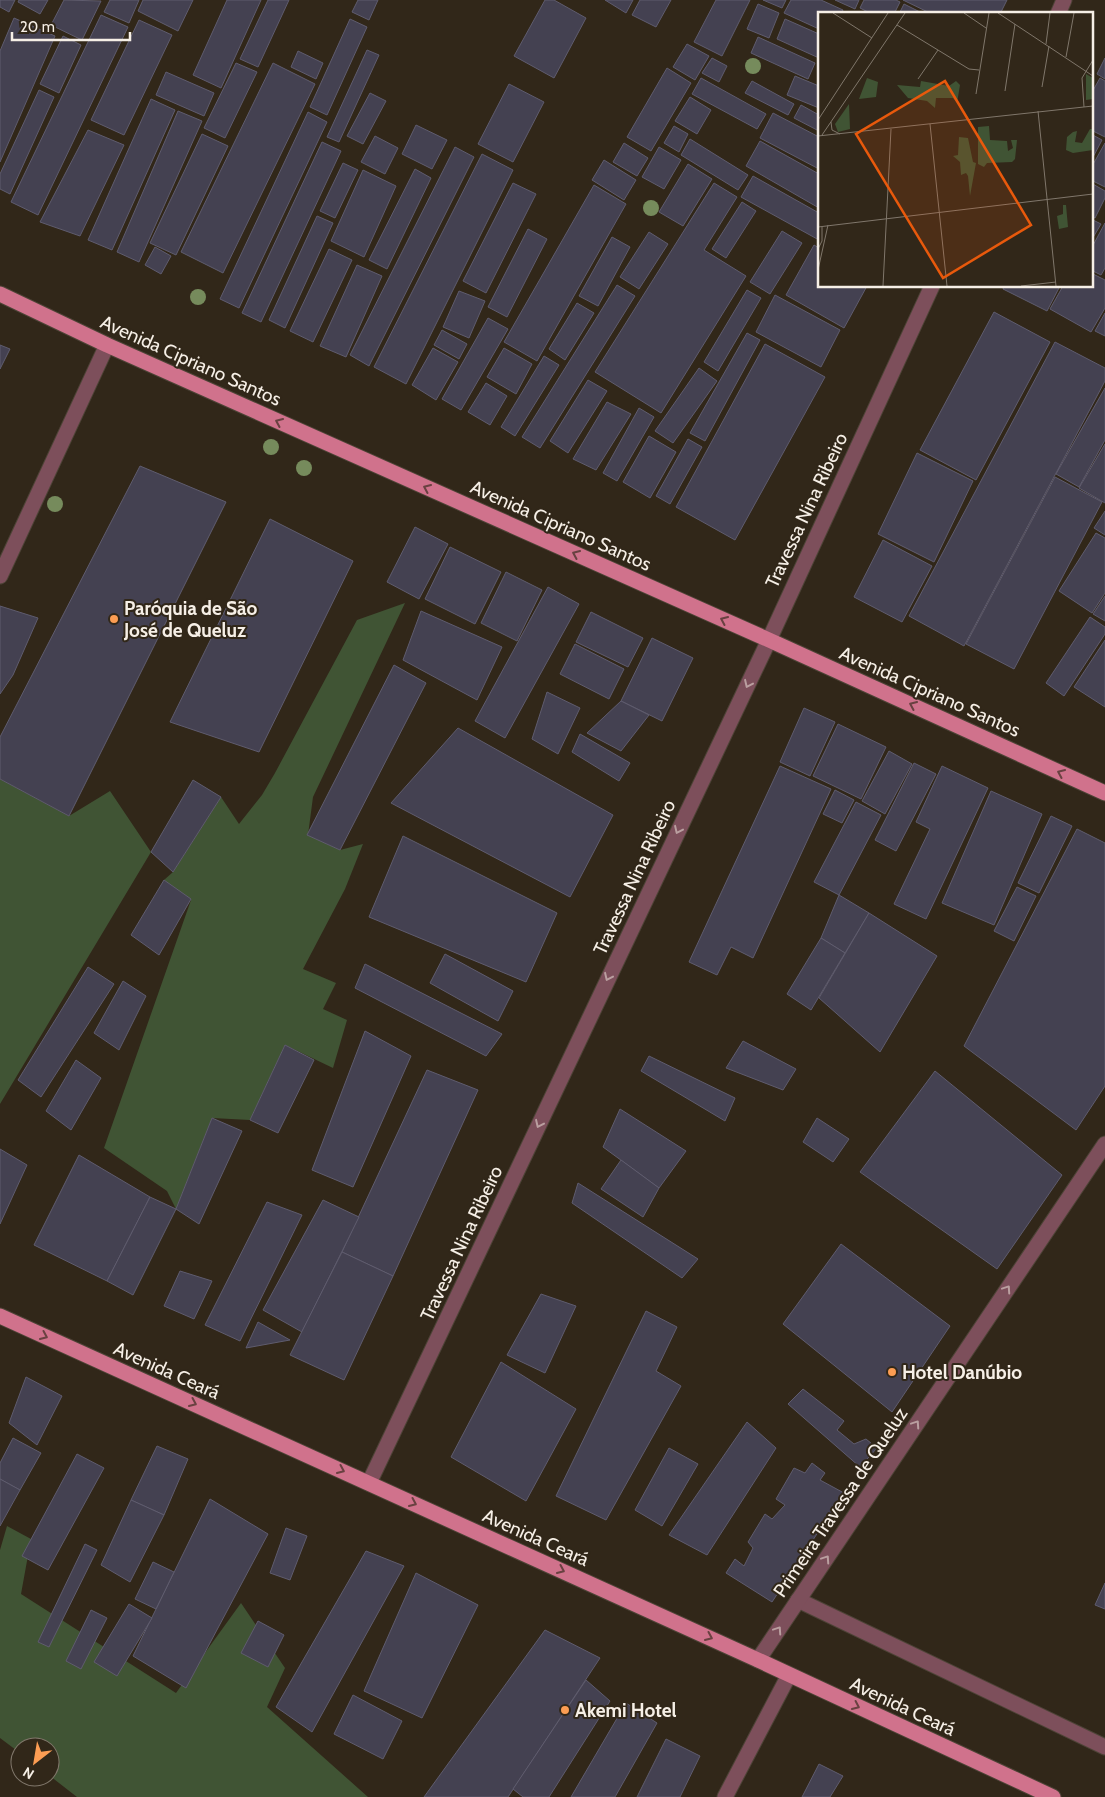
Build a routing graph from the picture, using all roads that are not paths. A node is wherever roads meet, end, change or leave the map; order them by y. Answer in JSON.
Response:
{"nodes":[{"id":1,"x":1064,"y":0,"type":"edge"},
{"id":2,"x":1059,"y":12,"type":"edge"},
{"id":3,"x":931,"y":288,"type":"edge"},
{"id":4,"x":0,"y":294,"type":"edge"},
{"id":5,"x":107,"y":345,"type":"junction"},
{"id":6,"x":0,"y":576,"type":"edge"},
{"id":7,"x":768,"y":640,"type":"junction"},
{"id":8,"x":1105,"y":793,"type":"edge"},
{"id":9,"x":1105,"y":1144,"type":"edge"},
{"id":10,"x":0,"y":1316,"type":"edge"},
{"id":11,"x":369,"y":1483,"type":"junction"},
{"id":12,"x":798,"y":1600,"type":"junction"},
{"id":13,"x":758,"y":1660,"type":"junction"},
{"id":14,"x":789,"y":1675,"type":"junction"},
{"id":15,"x":1105,"y":1747,"type":"edge"},
{"id":16,"x":724,"y":1797,"type":"edge"},
{"id":17,"x":1053,"y":1797,"type":"edge"}],
"edges":[{"from":1,"to":2,"type":"street"},
{"from":3,"to":7,"type":"street","name":"Travessa Nina Ribeiro"},
{"from":4,"to":5,"type":"main road","name":"Avenida Cipriano Santos"},
{"from":5,"to":6,"type":"street"},
{"from":7,"to":5,"type":"main road","name":"Avenida Cipriano Santos","one_way":true},
{"from":8,"to":7,"type":"main road","name":"Avenida Cipriano Santos","one_way":true},
{"from":7,"to":11,"type":"street","name":"Travessa Nina Ribeiro","one_way":true},
{"from":12,"to":9,"type":"street","name":"Primeira Travessa de Queluz","one_way":true},
{"from":10,"to":11,"type":"main road","name":"Avenida Ceará","one_way":true},
{"from":11,"to":13,"type":"main road","name":"Avenida Ceará","one_way":true},
{"from":13,"to":12,"type":"street","name":"Primeira Travessa de Queluz","one_way":true},
{"from":12,"to":15,"type":"street"},
{"from":13,"to":14,"type":"main road","name":"Avenida Ceará"},
{"from":14,"to":16,"type":"street"},
{"from":14,"to":17,"type":"main road","name":"Avenida Ceará","one_way":true}]}
